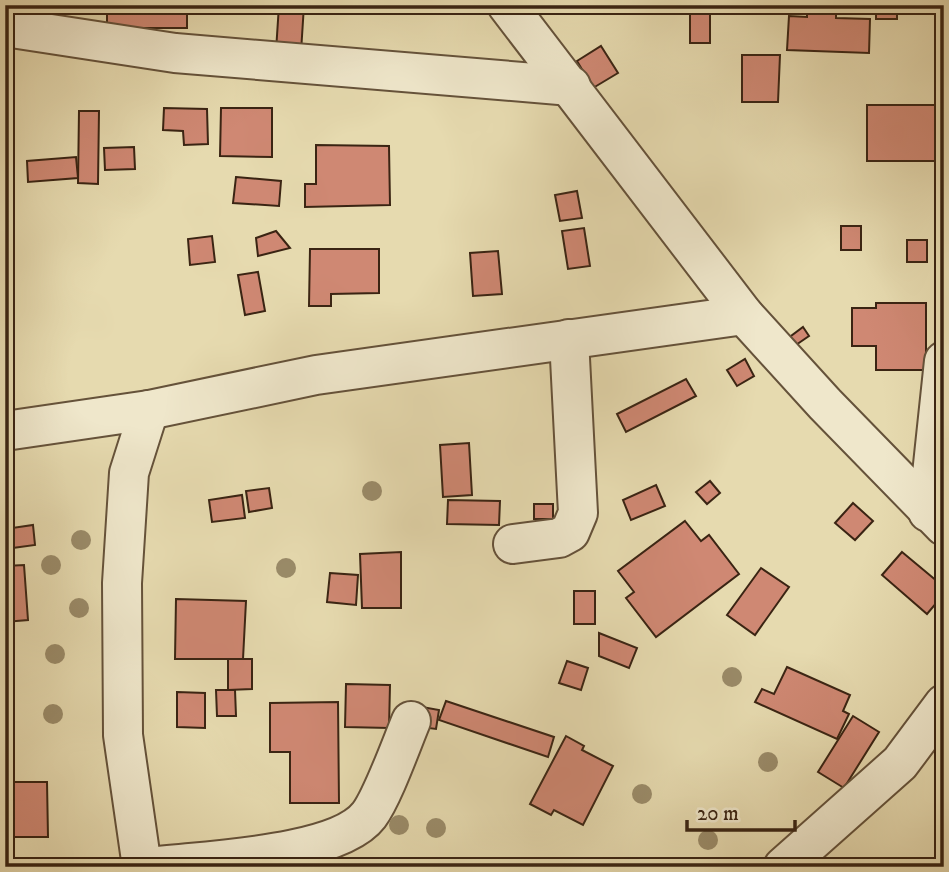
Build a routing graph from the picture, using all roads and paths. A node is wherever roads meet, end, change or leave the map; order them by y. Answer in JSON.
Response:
{"nodes":[{"id":1,"x":507,"y":5,"type":"edge"},
{"id":2,"x":5,"y":27,"type":"edge"},
{"id":3,"x":571,"y":86,"type":"junction"},
{"id":4,"x":744,"y":315,"type":"junction"},
{"id":5,"x":569,"y":339,"type":"junction"},
{"id":6,"x":944,"y":361,"type":"edge"},
{"id":7,"x":149,"y":410,"type":"junction"},
{"id":8,"x":92,"y":420,"type":"junction"},
{"id":9,"x":5,"y":431,"type":"edge"},
{"id":10,"x":129,"y":473,"type":"junction"},
{"id":11,"x":936,"y":519,"type":"edge"},
{"id":12,"x":513,"y":544,"type":"dead end"},
{"id":13,"x":944,"y":704,"type":"edge"},
{"id":14,"x":411,"y":722,"type":"dead end"},
{"id":15,"x":142,"y":867,"type":"edge"},
{"id":16,"x":149,"y":867,"type":"edge"},
{"id":17,"x":783,"y":867,"type":"edge"}],
"edges":[{"from":1,"to":3,"type":"street"},
{"from":2,"to":3,"type":"street"},
{"from":3,"to":4,"type":"street"},
{"from":4,"to":5,"type":"street"},
{"from":4,"to":11,"type":"street"},
{"from":5,"to":7,"type":"street"},
{"from":5,"to":12,"type":"street"},
{"from":6,"to":11,"type":"street"},
{"from":7,"to":8,"type":"street"},
{"from":7,"to":10,"type":"street"},
{"from":8,"to":9,"type":"street"},
{"from":8,"to":10,"type":"street"},
{"from":10,"to":15,"type":"street"},
{"from":13,"to":17,"type":"street"},
{"from":14,"to":16,"type":"street"}]}
